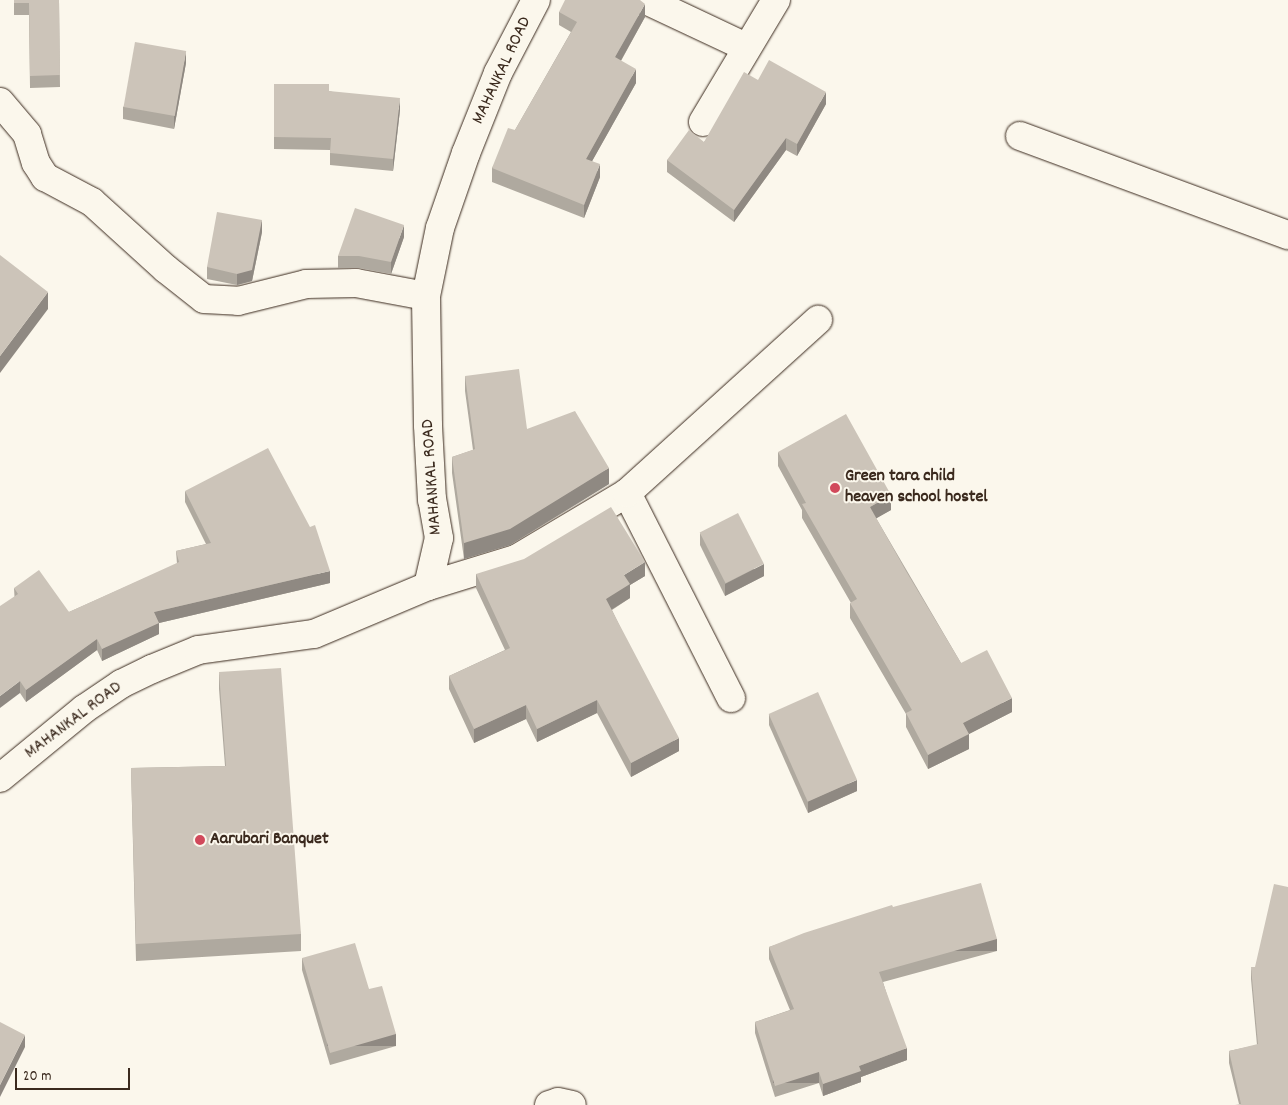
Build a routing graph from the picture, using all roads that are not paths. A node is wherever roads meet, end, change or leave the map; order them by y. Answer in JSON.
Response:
{"nodes":[{"id":1,"x":536,"y":0,"type":"edge"},
{"id":2,"x":646,"y":0,"type":"edge"},
{"id":3,"x":776,"y":0,"type":"edge"},
{"id":4,"x":746,"y":47,"type":"junction"},
{"id":5,"x":0,"y":102,"type":"edge"},
{"id":6,"x":703,"y":122,"type":"dead end"},
{"id":7,"x":1020,"y":136,"type":"dead end"},
{"id":8,"x":1288,"y":235,"type":"edge"},
{"id":9,"x":426,"y":296,"type":"junction"},
{"id":10,"x":818,"y":320,"type":"dead end"},
{"id":11,"x":627,"y":493,"type":"junction"},
{"id":12,"x":428,"y":586,"type":"junction"},
{"id":13,"x":731,"y":698,"type":"dead end"},
{"id":14,"x":0,"y":778,"type":"edge"},
{"id":15,"x":549,"y":1105,"type":"edge"},
{"id":16,"x":572,"y":1105,"type":"edge"}],
"edges":[{"from":1,"to":9,"type":"street","name":"MAHANKAL ROAD"},
{"from":2,"to":4,"type":"street"},
{"from":3,"to":4,"type":"street"},
{"from":4,"to":6,"type":"street"},
{"from":5,"to":9,"type":"street"},
{"from":7,"to":8,"type":"street"},
{"from":9,"to":12,"type":"street","name":"MAHANKAL ROAD"},
{"from":10,"to":11,"type":"street"},
{"from":11,"to":12,"type":"street"},
{"from":11,"to":13,"type":"street"},
{"from":12,"to":14,"type":"street","name":"MAHANKAL ROAD"},
{"from":15,"to":16,"type":"street"}]}
